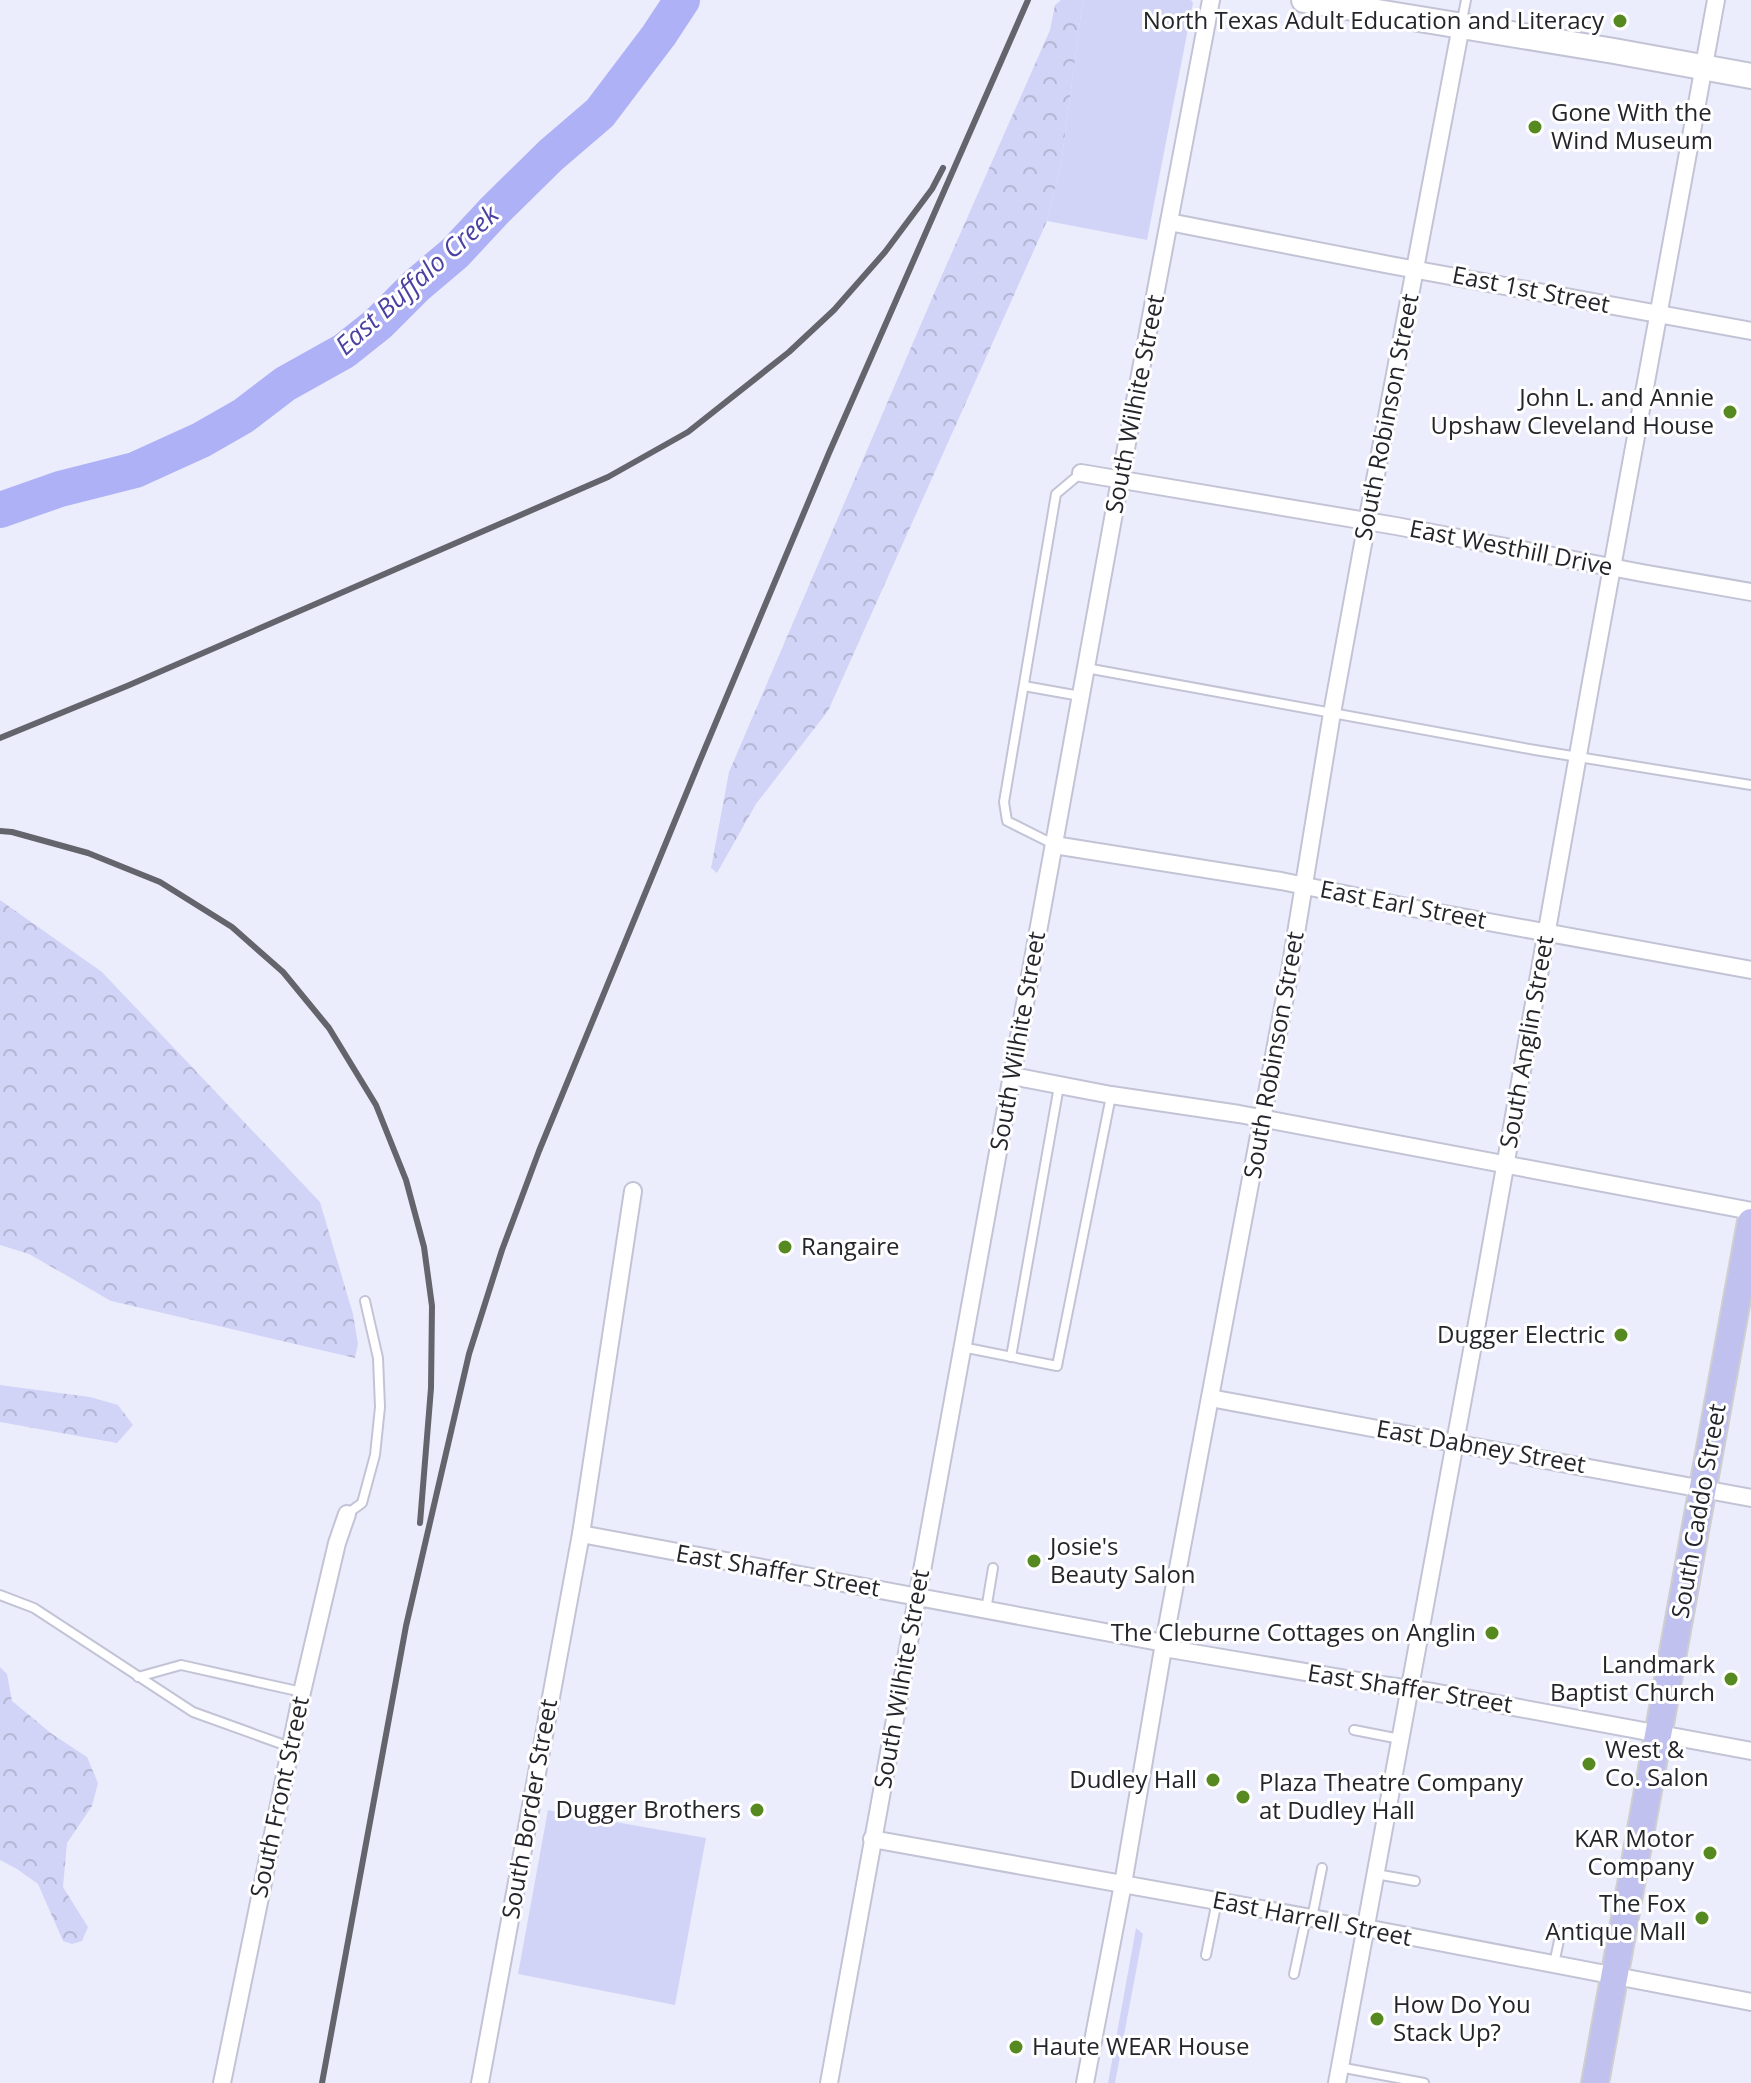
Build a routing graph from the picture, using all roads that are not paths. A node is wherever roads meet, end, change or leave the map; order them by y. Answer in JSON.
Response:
{"nodes":[{"id":1,"x":1211,"y":0,"type":"edge"},
{"id":2,"x":1304,"y":0,"type":"edge"},
{"id":3,"x":1466,"y":0,"type":"edge"},
{"id":4,"x":1716,"y":0,"type":"edge"},
{"id":5,"x":1461,"y":26,"type":"junction"},
{"id":6,"x":1704,"y":67,"type":"junction"},
{"id":7,"x":1751,"y":76,"type":"edge"},
{"id":8,"x":1169,"y":222,"type":"junction"},
{"id":9,"x":1416,"y":269,"type":"junction"},
{"id":10,"x":1660,"y":315,"type":"junction"},
{"id":11,"x":1751,"y":331,"type":"edge"},
{"id":12,"x":1081,"y":473,"type":"joint"},
{"id":13,"x":1120,"y":480,"type":"junction"},
{"id":14,"x":1367,"y":522,"type":"junction"},
{"id":15,"x":1614,"y":568,"type":"junction"},
{"id":16,"x":1751,"y":592,"type":"edge"},
{"id":17,"x":1086,"y":668,"type":"junction"},
{"id":18,"x":1024,"y":686,"type":"junction"},
{"id":19,"x":1081,"y":696,"type":"junction"},
{"id":20,"x":1332,"y":713,"type":"junction"},
{"id":21,"x":1579,"y":757,"type":"junction"},
{"id":22,"x":1751,"y":785,"type":"edge"},
{"id":23,"x":1054,"y":845,"type":"junction"},
{"id":24,"x":1305,"y":886,"type":"junction"},
{"id":25,"x":1547,"y":932,"type":"junction"},
{"id":26,"x":1751,"y":970,"type":"edge"},
{"id":27,"x":1012,"y":1076,"type":"junction"},
{"id":28,"x":1060,"y":1085,"type":"junction"},
{"id":29,"x":1111,"y":1095,"type":"junction"},
{"id":30,"x":1261,"y":1119,"type":"junction"},
{"id":31,"x":1505,"y":1164,"type":"junction"},
{"id":32,"x":633,"y":1191,"type":"dead end"},
{"id":33,"x":1751,"y":1211,"type":"edge"},
{"id":34,"x":1751,"y":1222,"type":"edge"},
{"id":35,"x":365,"y":1301,"type":"dead end"},
{"id":36,"x":962,"y":1347,"type":"junction"},
{"id":37,"x":1011,"y":1357,"type":"junction"},
{"id":38,"x":1210,"y":1398,"type":"junction"},
{"id":39,"x":1454,"y":1443,"type":"junction"},
{"id":40,"x":1703,"y":1489,"type":"junction"},
{"id":41,"x":1751,"y":1498,"type":"edge"},
{"id":42,"x":347,"y":1514,"type":"joint"},
{"id":43,"x":581,"y":1534,"type":"junction"},
{"id":44,"x":993,"y":1568,"type":"dead end"},
{"id":45,"x":0,"y":1595,"type":"edge"},
{"id":46,"x":917,"y":1597,"type":"junction"},
{"id":47,"x":986,"y":1610,"type":"junction"},
{"id":48,"x":1164,"y":1646,"type":"junction"},
{"id":49,"x":138,"y":1677,"type":"junction"},
{"id":50,"x":1410,"y":1689,"type":"junction"},
{"id":51,"x":302,"y":1692,"type":"junction"},
{"id":52,"x":1354,"y":1730,"type":"dead end"},
{"id":53,"x":1658,"y":1733,"type":"junction"},
{"id":54,"x":1401,"y":1739,"type":"junction"},
{"id":55,"x":291,"y":1748,"type":"junction"},
{"id":56,"x":1751,"y":1751,"type":"edge"},
{"id":57,"x":872,"y":1839,"type":"junction"},
{"id":58,"x":1322,"y":1868,"type":"dead end"},
{"id":59,"x":1375,"y":1874,"type":"junction"},
{"id":60,"x":1415,"y":1881,"type":"dead end"},
{"id":61,"x":1123,"y":1884,"type":"junction"},
{"id":62,"x":1217,"y":1901,"type":"junction"},
{"id":63,"x":1309,"y":1918,"type":"junction"},
{"id":64,"x":1365,"y":1928,"type":"junction"},
{"id":65,"x":1561,"y":1931,"type":"dead end"},
{"id":66,"x":1206,"y":1955,"type":"dead end"},
{"id":67,"x":1554,"y":1965,"type":"junction"},
{"id":68,"x":1294,"y":1974,"type":"dead end"},
{"id":69,"x":1614,"y":1977,"type":"junction"},
{"id":70,"x":1751,"y":2002,"type":"edge"},
{"id":71,"x":1338,"y":2075,"type":"edge"},
{"id":72,"x":222,"y":2083,"type":"edge"},
{"id":73,"x":480,"y":2083,"type":"edge"},
{"id":74,"x":829,"y":2083,"type":"edge"},
{"id":75,"x":1085,"y":2083,"type":"edge"},
{"id":76,"x":1424,"y":2083,"type":"edge"},
{"id":77,"x":1595,"y":2083,"type":"edge"}],
"edges":[{"from":1,"to":8,"type":"street","name":"South Wilhite Street"},
{"from":2,"to":5,"type":"main road"},
{"from":3,"to":5,"type":"lane"},
{"from":4,"to":6,"type":"street","name":"South Anglin Street"},
{"from":5,"to":6,"type":"main road"},
{"from":5,"to":9,"type":"street","name":"South Robinson Street"},
{"from":6,"to":7,"type":"main road"},
{"from":6,"to":10,"type":"street","name":"South Anglin Street"},
{"from":8,"to":9,"type":"street","name":"East 1st Street"},
{"from":8,"to":13,"type":"street","name":"South Wilhite Street"},
{"from":9,"to":10,"type":"street","name":"East 1st Street"},
{"from":9,"to":14,"type":"street","name":"South Robinson Street"},
{"from":10,"to":11,"type":"street","name":"East 1st Street"},
{"from":10,"to":15,"type":"street","name":"South Anglin Street"},
{"from":12,"to":13,"type":"street","name":"East Westhill Drive"},
{"from":12,"to":18,"type":"lane"},
{"from":13,"to":14,"type":"street","name":"East Westhill Drive"},
{"from":13,"to":17,"type":"street","name":"South Wilhite Street"},
{"from":14,"to":15,"type":"street","name":"East Westhill Drive"},
{"from":14,"to":20,"type":"street","name":"South Robinson Street"},
{"from":15,"to":16,"type":"street","name":"East Westhill Drive"},
{"from":15,"to":21,"type":"street","name":"South Anglin Street"},
{"from":17,"to":19,"type":"street","name":"South Wilhite Street"},
{"from":17,"to":20,"type":"lane"},
{"from":18,"to":19,"type":"lane"},
{"from":18,"to":23,"type":"lane"},
{"from":19,"to":23,"type":"street","name":"South Wilhite Street"},
{"from":20,"to":21,"type":"lane"},
{"from":20,"to":24,"type":"street","name":"South Robinson Street"},
{"from":21,"to":22,"type":"lane"},
{"from":21,"to":25,"type":"street","name":"South Anglin Street"},
{"from":23,"to":24,"type":"street","name":"East Earl Street"},
{"from":23,"to":27,"type":"street","name":"South Wilhite Street"},
{"from":24,"to":25,"type":"street","name":"East Earl Street"},
{"from":24,"to":30,"type":"street","name":"South Robinson Street"},
{"from":25,"to":26,"type":"street","name":"East Earl Street"},
{"from":25,"to":31,"type":"street","name":"South Anglin Street"},
{"from":27,"to":28,"type":"street"},
{"from":27,"to":36,"type":"street","name":"South Wilhite Street"},
{"from":28,"to":29,"type":"street"},
{"from":28,"to":37,"type":"lane"},
{"from":29,"to":30,"type":"street"},
{"from":29,"to":37,"type":"lane"},
{"from":30,"to":31,"type":"street"},
{"from":30,"to":38,"type":"street","name":"South Robinson Street"},
{"from":31,"to":33,"type":"street"},
{"from":31,"to":39,"type":"street","name":"South Anglin Street"},
{"from":32,"to":43,"type":"street","name":"South Border Street"},
{"from":34,"to":40,"type":"main road","name":"South Caddo Street"},
{"from":35,"to":42,"type":"lane"},
{"from":36,"to":37,"type":"lane"},
{"from":36,"to":46,"type":"street","name":"South Wilhite Street"},
{"from":38,"to":39,"type":"street","name":"East Dabney Street"},
{"from":38,"to":48,"type":"street","name":"South Robinson Street"},
{"from":39,"to":40,"type":"street","name":"East Dabney Street"},
{"from":39,"to":50,"type":"street","name":"South Anglin Street"},
{"from":40,"to":41,"type":"street","name":"East Dabney Street"},
{"from":40,"to":53,"type":"main road","name":"South Caddo Street"},
{"from":42,"to":51,"type":"street","name":"South Front Street"},
{"from":43,"to":46,"type":"street","name":"East Shaffer Street"},
{"from":43,"to":73,"type":"street","name":"South Border Street"},
{"from":44,"to":47,"type":"lane"},
{"from":45,"to":49,"type":"lane"},
{"from":46,"to":47,"type":"street","name":"East Shaffer Street"},
{"from":46,"to":57,"type":"street","name":"South Wilhite Street"},
{"from":47,"to":48,"type":"street","name":"East Shaffer Street"},
{"from":48,"to":50,"type":"street","name":"East Shaffer Street"},
{"from":48,"to":61,"type":"street","name":"South Robinson Street"},
{"from":49,"to":51,"type":"lane"},
{"from":49,"to":55,"type":"lane"},
{"from":50,"to":53,"type":"street","name":"East Shaffer Street"},
{"from":50,"to":54,"type":"street","name":"South Anglin Street"},
{"from":51,"to":55,"type":"street","name":"South Front Street"},
{"from":52,"to":54,"type":"lane"},
{"from":53,"to":56,"type":"street","name":"East Shaffer Street"},
{"from":53,"to":69,"type":"main road","name":"South Caddo Street"},
{"from":54,"to":59,"type":"street","name":"South Anglin Street"},
{"from":55,"to":72,"type":"street","name":"South Front Street"},
{"from":57,"to":61,"type":"street","name":"East Harrell Street"},
{"from":57,"to":74,"type":"street","name":"South Wilhite Street"},
{"from":58,"to":63,"type":"lane"},
{"from":59,"to":60,"type":"lane"},
{"from":59,"to":64,"type":"street","name":"South Anglin Street"},
{"from":61,"to":62,"type":"street","name":"East Harrell Street"},
{"from":61,"to":75,"type":"street","name":"South Robinson Street"},
{"from":62,"to":63,"type":"street","name":"East Harrell Street"},
{"from":62,"to":66,"type":"lane"},
{"from":63,"to":64,"type":"street","name":"East Harrell Street"},
{"from":63,"to":68,"type":"lane"},
{"from":64,"to":67,"type":"street","name":"East Harrell Street"},
{"from":64,"to":71,"type":"street","name":"South Anglin Street"},
{"from":65,"to":67,"type":"lane"},
{"from":67,"to":69,"type":"street","name":"East Harrell Street"},
{"from":69,"to":70,"type":"street","name":"East Harrell Street"},
{"from":69,"to":77,"type":"main road","name":"South Caddo Street"},
{"from":71,"to":76,"type":"lane"}]}
